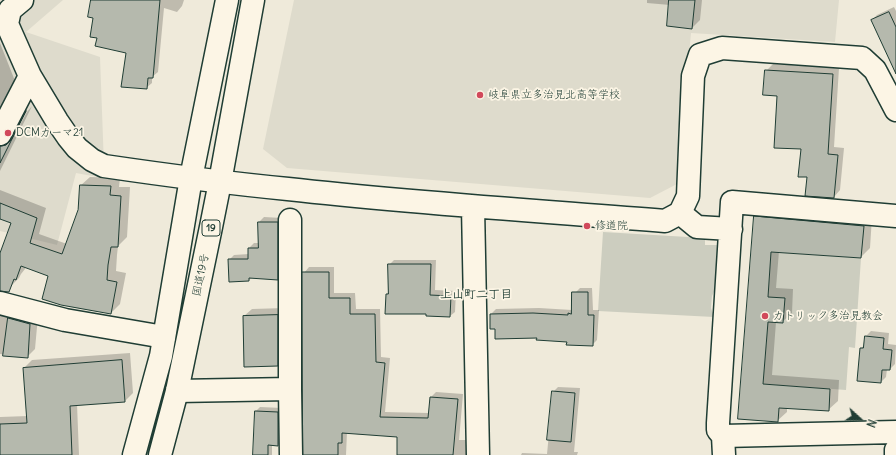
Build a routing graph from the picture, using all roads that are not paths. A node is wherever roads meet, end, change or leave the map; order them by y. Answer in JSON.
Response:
{"nodes":[{"id":1,"x":227,"y":0,"type":"edge"},
{"id":2,"x":253,"y":0,"type":"edge"},
{"id":3,"x":13,"y":3,"type":"edge"},
{"id":4,"x":30,"y":76,"type":"junction"},
{"id":5,"x":896,"y":110,"type":"edge"},
{"id":6,"x":0,"y":134,"type":"edge"},
{"id":7,"x":191,"y":178,"type":"junction"},
{"id":8,"x":220,"y":182,"type":"junction"},
{"id":9,"x":474,"y":207,"type":"junction"},
{"id":10,"x":680,"y":213,"type":"junction"},
{"id":11,"x":896,"y":216,"type":"edge"},
{"id":12,"x":290,"y":220,"type":"dead end"},
{"id":13,"x":730,"y":229,"type":"junction"},
{"id":14,"x":0,"y":303,"type":"edge"},
{"id":15,"x":164,"y":337,"type":"junction"},
{"id":16,"x":290,"y":389,"type":"junction"},
{"id":17,"x":177,"y":391,"type":"junction"},
{"id":18,"x":896,"y":432,"type":"edge"},
{"id":19,"x":724,"y":446,"type":"edge"},
{"id":20,"x":896,"y":450,"type":"edge"},
{"id":21,"x":134,"y":455,"type":"edge"},
{"id":22,"x":160,"y":455,"type":"edge"},
{"id":23,"x":291,"y":455,"type":"edge"},
{"id":24,"x":478,"y":455,"type":"edge"},
{"id":25,"x":896,"y":455,"type":"edge"}],
"edges":[{"from":1,"to":7,"type":"main road"},
{"from":2,"to":8,"type":"main road","name":"国道19号","number":"19"},
{"from":3,"to":4,"type":"main road"},
{"from":4,"to":6,"type":"main road"},
{"from":4,"to":7,"type":"main road"},
{"from":5,"to":10,"type":"main road"},
{"from":7,"to":8,"type":"main road"},
{"from":7,"to":15,"type":"main road"},
{"from":8,"to":9,"type":"main road"},
{"from":8,"to":17,"type":"main road","name":"国道19号","number":"19"},
{"from":9,"to":10,"type":"main road"},
{"from":9,"to":24,"type":"main road"},
{"from":10,"to":13,"type":"main road"},
{"from":11,"to":13,"type":"main road"},
{"from":12,"to":16,"type":"main road"},
{"from":13,"to":19,"type":"main road"},
{"from":14,"to":15,"type":"main road"},
{"from":15,"to":21,"type":"main road"},
{"from":16,"to":17,"type":"main road"},
{"from":16,"to":23,"type":"main road"},
{"from":17,"to":22,"type":"main road","name":"国道19号","number":"19"},
{"from":18,"to":19,"type":"main road"},
{"from":20,"to":25,"type":"main road"}]}
